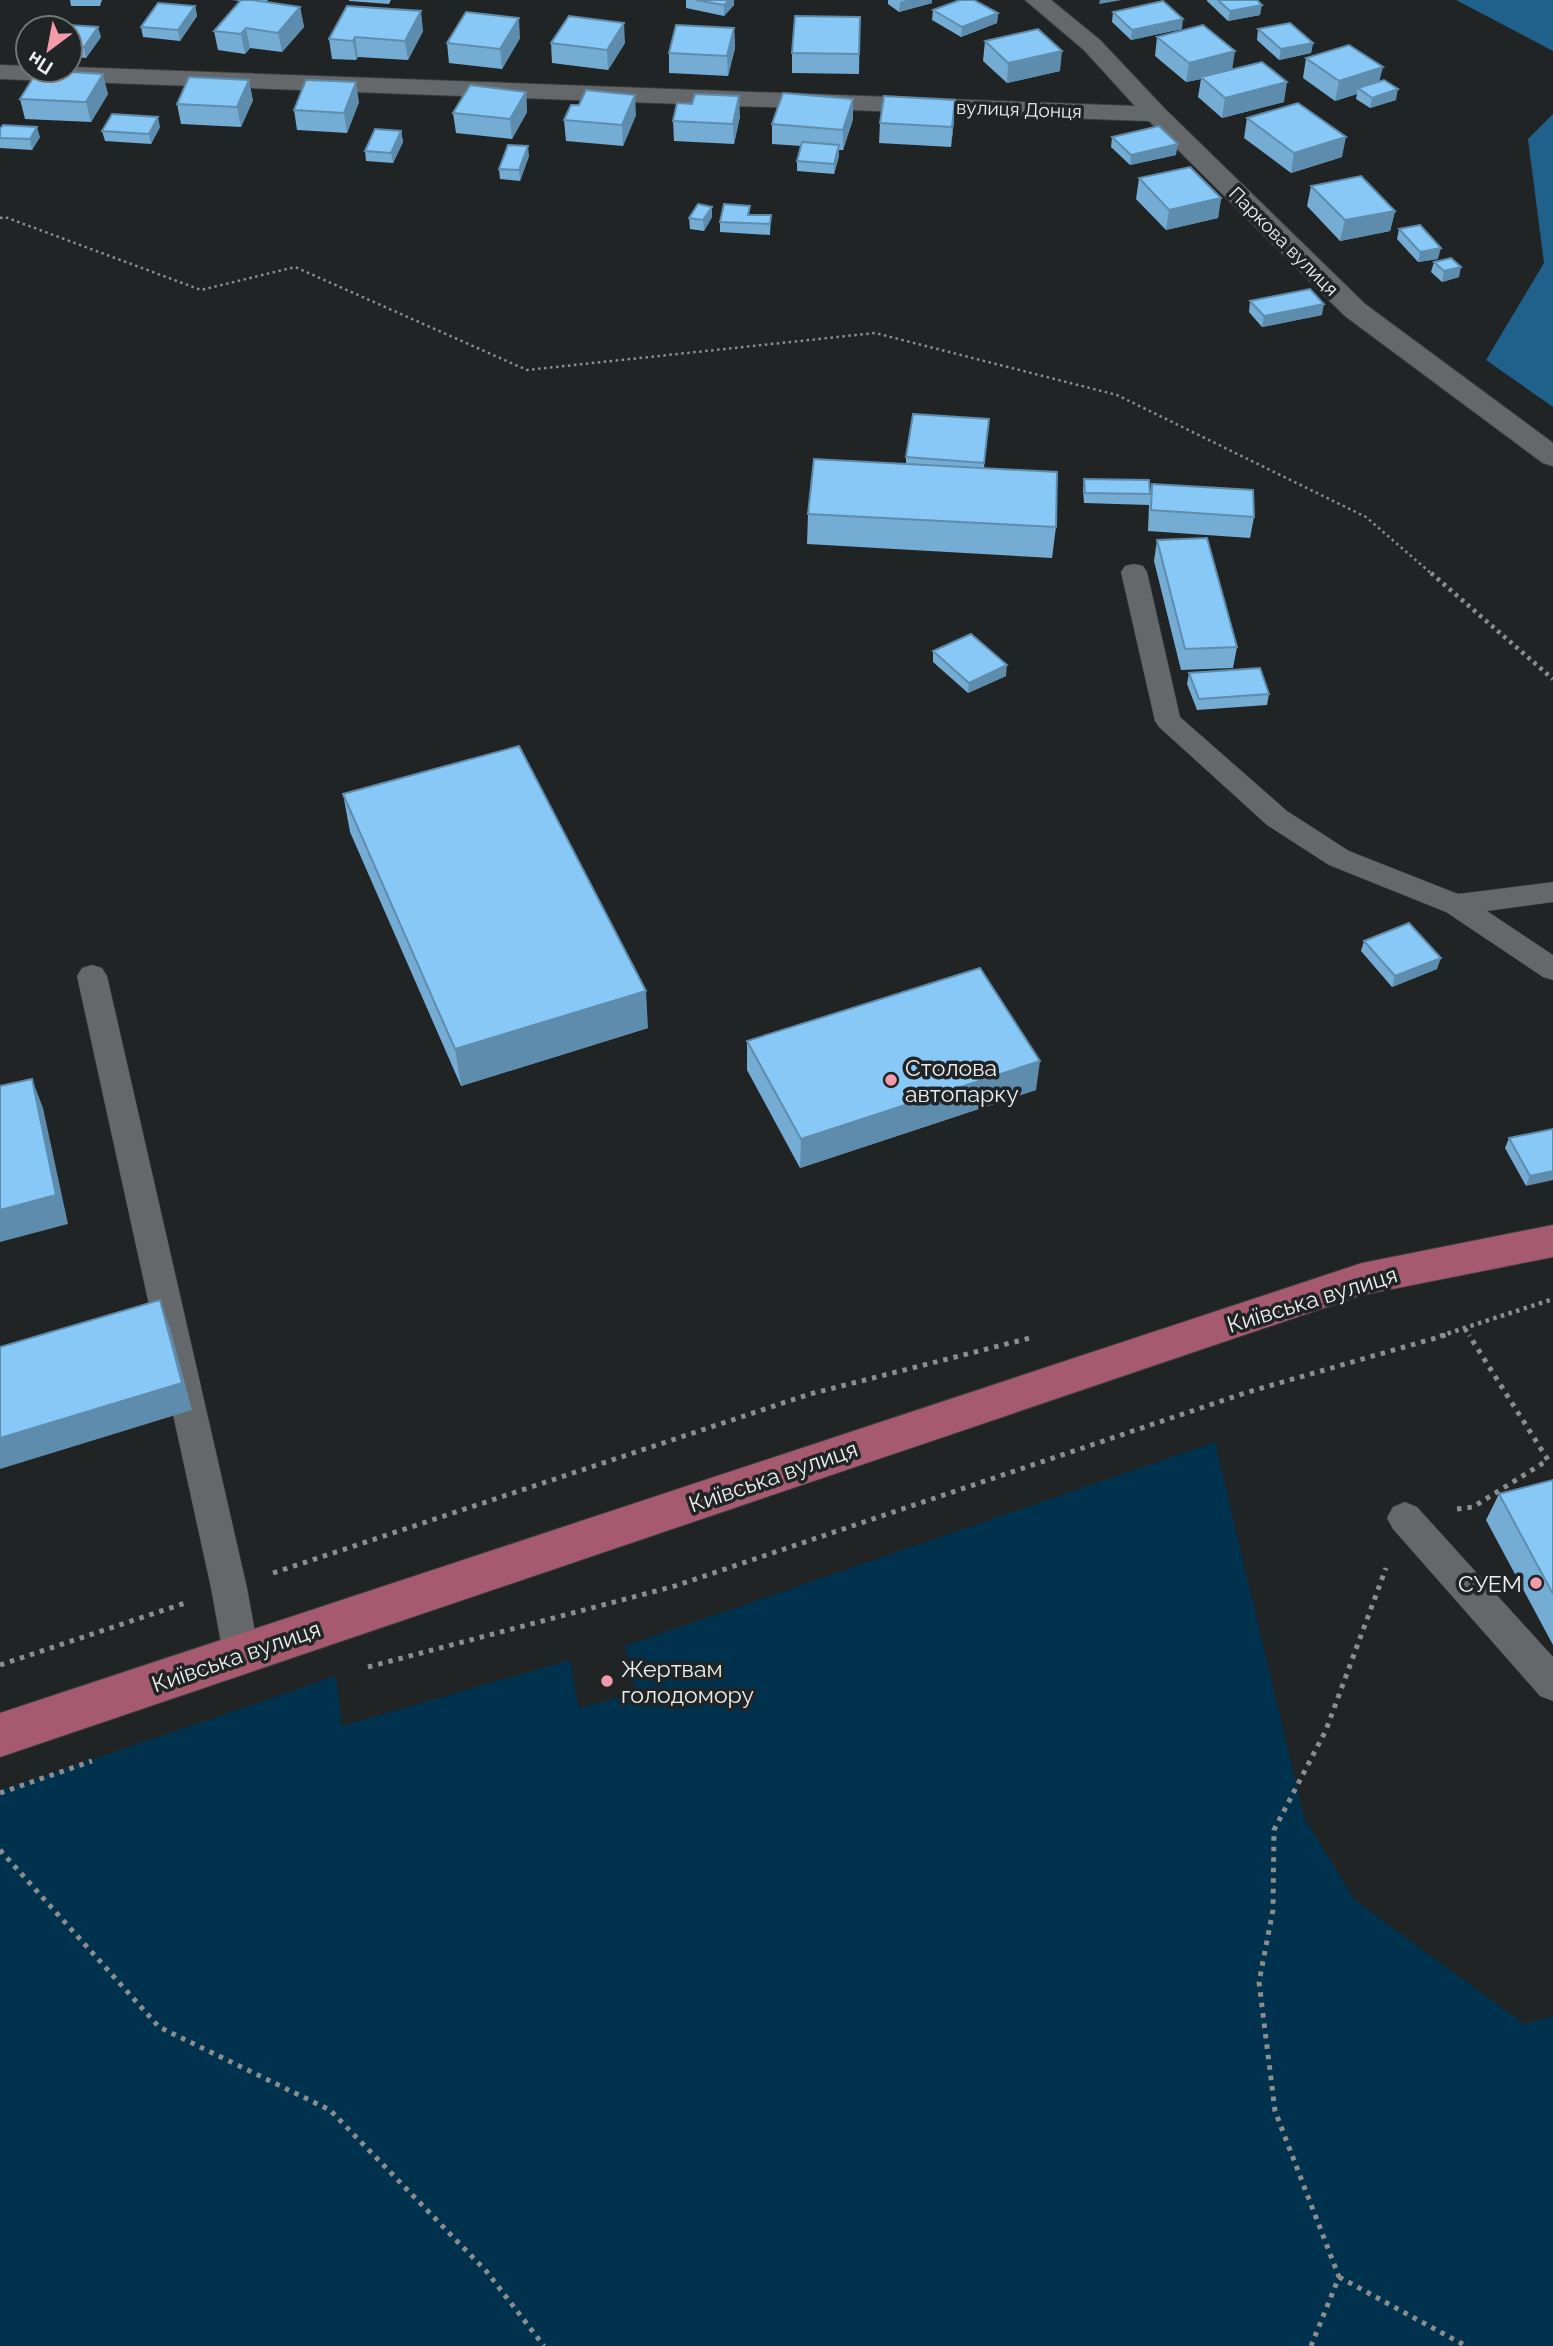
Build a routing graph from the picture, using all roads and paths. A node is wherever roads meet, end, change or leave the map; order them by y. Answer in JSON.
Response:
{"nodes":[{"id":1,"x":1037,"y":0,"type":"edge"},
{"id":2,"x":0,"y":72,"type":"edge"},
{"id":3,"x":1156,"y":114,"type":"junction"},
{"id":4,"x":0,"y":218,"type":"edge"},
{"id":5,"x":1553,"y":457,"type":"edge"},
{"id":6,"x":1134,"y":572,"type":"dead end"},
{"id":7,"x":1553,"y":679,"type":"edge"},
{"id":8,"x":1553,"y":892,"type":"edge"},
{"id":9,"x":1456,"y":905,"type":"junction"},
{"id":10,"x":1553,"y":969,"type":"edge"},
{"id":11,"x":92,"y":976,"type":"dead end"},
{"id":12,"x":1553,"y":1241,"type":"edge"},
{"id":13,"x":1553,"y":1299,"type":"edge"},
{"id":14,"x":1465,"y":1329,"type":"junction"},
{"id":15,"x":1040,"y":1335,"type":"dead end"},
{"id":16,"x":1405,"y":1518,"type":"junction"},
{"id":17,"x":229,"y":1588,"type":"junction"},
{"id":18,"x":241,"y":1654,"type":"junction"},
{"id":19,"x":0,"y":1665,"type":"edge"},
{"id":20,"x":362,"y":1669,"type":"dead end"},
{"id":21,"x":1553,"y":1684,"type":"edge"},
{"id":22,"x":0,"y":1735,"type":"edge"},
{"id":23,"x":103,"y":1757,"type":"dead end"},
{"id":24,"x":0,"y":1793,"type":"edge"},
{"id":25,"x":0,"y":1850,"type":"edge"},
{"id":26,"x":1339,"y":2277,"type":"junction"},
{"id":27,"x":544,"y":2346,"type":"edge"},
{"id":28,"x":1311,"y":2346,"type":"edge"},
{"id":29,"x":1466,"y":2346,"type":"edge"}],
"edges":[{"from":1,"to":3,"type":"street","name":"Паркова вулиця"},
{"from":2,"to":3,"type":"street","name":"вулиця Донця"},
{"from":3,"to":5,"type":"street","name":"Паркова вулиця"},
{"from":4,"to":7,"type":"path"},
{"from":6,"to":9,"type":"lane"},
{"from":8,"to":9,"type":"lane"},
{"from":9,"to":10,"type":"lane"},
{"from":11,"to":17,"type":"lane"},
{"from":12,"to":18,"type":"main road","name":"Київська вулиця"},
{"from":13,"to":14,"type":"path"},
{"from":14,"to":16,"type":"path"},
{"from":14,"to":20,"type":"path"},
{"from":15,"to":17,"type":"path"},
{"from":16,"to":21,"type":"lane"},
{"from":16,"to":26,"type":"path"},
{"from":17,"to":18,"type":"lane"},
{"from":17,"to":19,"type":"path"},
{"from":18,"to":22,"type":"main road","name":"Київська вулиця"},
{"from":23,"to":24,"type":"path"},
{"from":25,"to":27,"type":"path"},
{"from":26,"to":28,"type":"path"},
{"from":26,"to":29,"type":"path"}]}
